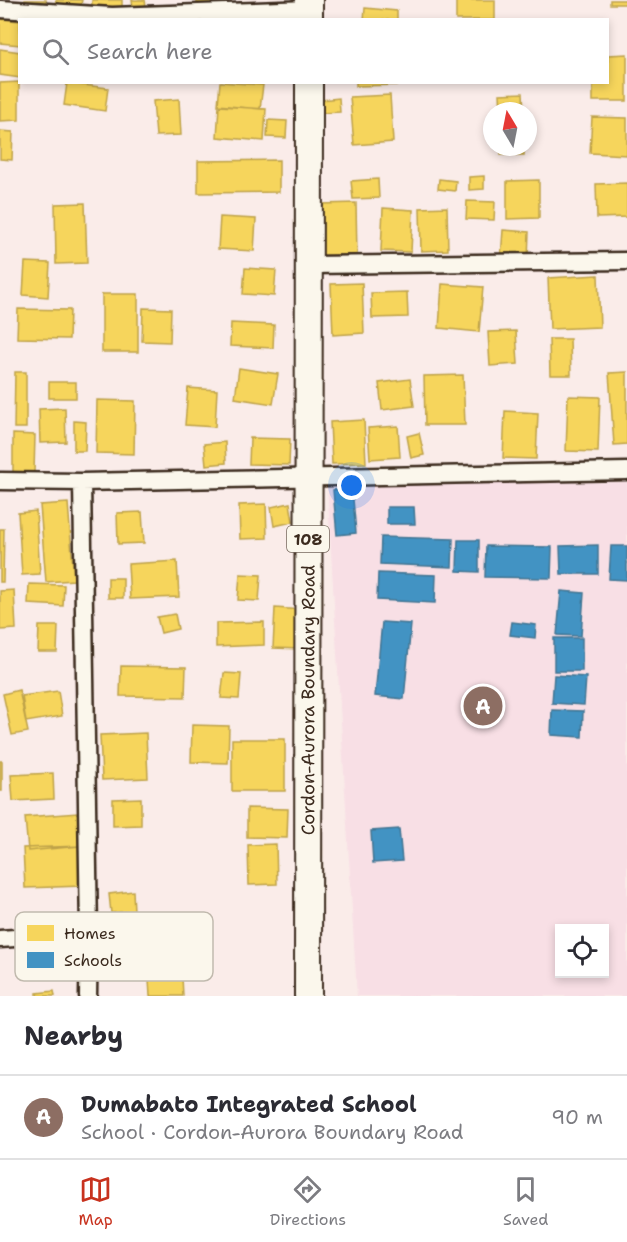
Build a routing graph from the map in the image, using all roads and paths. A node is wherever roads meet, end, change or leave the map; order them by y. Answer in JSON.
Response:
{"nodes":[{"id":1,"x":0,"y":9,"type":"edge"},
{"id":2,"x":309,"y":9,"type":"edge"},
{"id":3,"x":309,"y":84,"type":"edge"},
{"id":4,"x":627,"y":261,"type":"edge"},
{"id":5,"x":309,"y":265,"type":"junction"},
{"id":6,"x":627,"y":471,"type":"edge"},
{"id":7,"x":308,"y":478,"type":"junction"},
{"id":8,"x":0,"y":481,"type":"edge"},
{"id":9,"x":82,"y":482,"type":"junction"},
{"id":10,"x":89,"y":912,"type":"edge"},
{"id":11,"x":15,"y":938,"type":"edge"},
{"id":12,"x":0,"y":939,"type":"edge"},
{"id":13,"x":88,"y":981,"type":"edge"},
{"id":14,"x":88,"y":996,"type":"edge"},
{"id":15,"x":308,"y":996,"type":"edge"}],
"edges":[{"from":1,"to":2,"type":"street"},
{"from":3,"to":5,"type":"main road","name":"Cordon-Aurora Boundary Road","number":"108"},
{"from":4,"to":5,"type":"street"},
{"from":5,"to":7,"type":"main road","name":"Cordon-Aurora Boundary Road","number":"108"},
{"from":6,"to":7,"type":"street"},
{"from":7,"to":9,"type":"street"},
{"from":7,"to":15,"type":"main road","name":"Cordon-Aurora Boundary Road","number":"108"},
{"from":8,"to":9,"type":"street"},
{"from":9,"to":10,"type":"street"},
{"from":11,"to":12,"type":"street"},
{"from":13,"to":14,"type":"street"}]}
